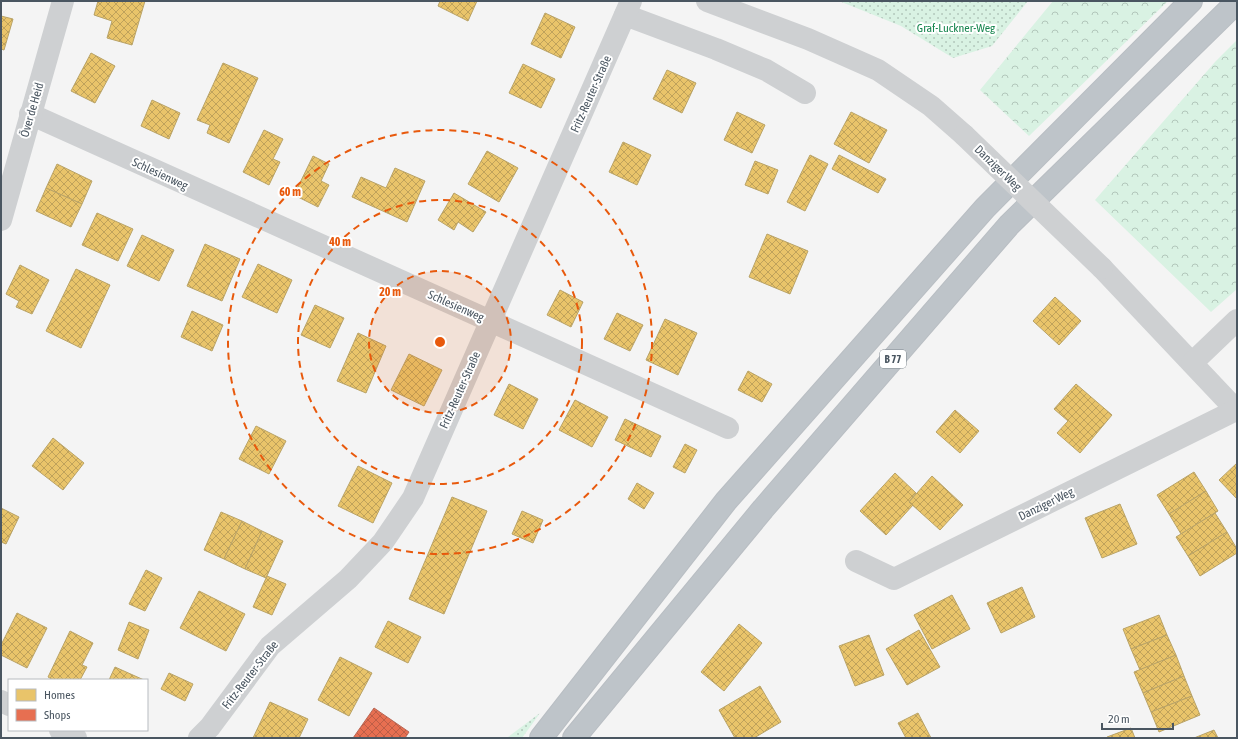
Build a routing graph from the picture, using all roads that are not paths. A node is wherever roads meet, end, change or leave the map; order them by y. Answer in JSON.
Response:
{"nodes":[{"id":1,"x":63,"y":1,"type":"edge"},
{"id":2,"x":707,"y":1,"type":"edge"},
{"id":3,"x":1191,"y":1,"type":"edge"},
{"id":4,"x":1237,"y":2,"type":"edge"},
{"id":5,"x":628,"y":8,"type":"edge"},
{"id":6,"x":805,"y":93,"type":"dead end"},
{"id":7,"x":30,"y":114,"type":"junction"},
{"id":8,"x":1,"y":220,"type":"edge"},
{"id":9,"x":1237,"y":320,"type":"edge"},
{"id":10,"x":491,"y":321,"type":"junction"},
{"id":11,"x":1192,"y":363,"type":"junction"},
{"id":12,"x":1236,"y":411,"type":"edge"},
{"id":13,"x":728,"y":428,"type":"dead end"},
{"id":14,"x":856,"y":561,"type":"dead end"},
{"id":15,"x":62,"y":731,"type":"edge"},
{"id":16,"x":205,"y":732,"type":"edge"},
{"id":17,"x":76,"y":738,"type":"edge"},
{"id":18,"x":541,"y":738,"type":"edge"},
{"id":19,"x":574,"y":738,"type":"edge"}],
"edges":[{"from":1,"to":7,"type":"street","name":"Över de Heid"},
{"from":2,"to":11,"type":"street","name":"Danziger Weg","bridge":true},
{"from":3,"to":18,"type":"highway","number":"B 77"},
{"from":4,"to":19,"type":"highway","number":"B 77"},
{"from":5,"to":6,"type":"street"},
{"from":5,"to":10,"type":"street","name":"Fritz-Reuter-Straße"},
{"from":7,"to":8,"type":"street","name":"Över de Heid"},
{"from":7,"to":10,"type":"street","name":"Schlesienweg"},
{"from":9,"to":11,"type":"street"},
{"from":10,"to":13,"type":"street","name":"Schlesienweg"},
{"from":10,"to":16,"type":"street","name":"Fritz-Reuter-Straße"},
{"from":11,"to":12,"type":"street","name":"Danziger Weg"},
{"from":12,"to":14,"type":"street","name":"Danziger Weg"},
{"from":15,"to":17,"type":"street"}]}
